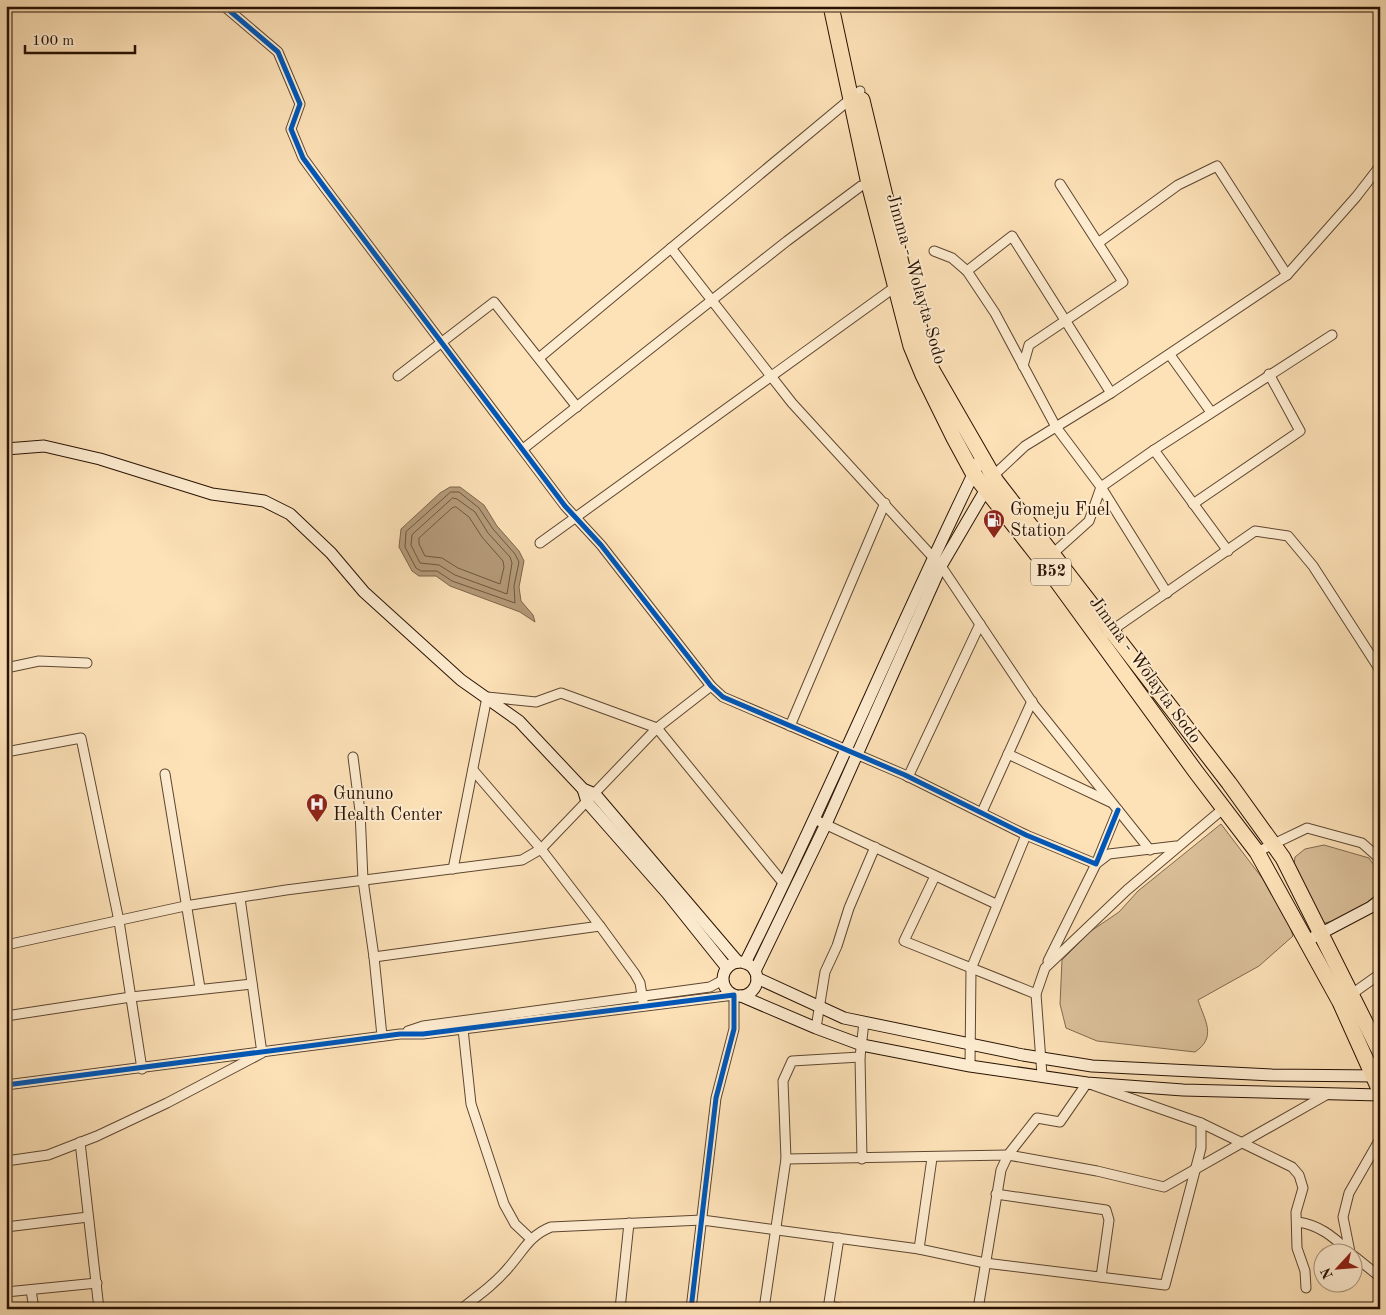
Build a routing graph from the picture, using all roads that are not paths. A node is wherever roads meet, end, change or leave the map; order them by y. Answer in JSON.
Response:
{"nodes":[{"id":1,"x":224,"y":6,"type":"edge"},
{"id":2,"x":831,"y":6,"type":"edge"},
{"id":3,"x":839,"y":6,"type":"edge"},
{"id":4,"x":856,"y":94,"type":"junction"},
{"id":5,"x":1380,"y":166,"type":"edge"},
{"id":6,"x":869,"y":184,"type":"junction"},
{"id":7,"x":1060,"y":184,"type":"dead end"},
{"id":8,"x":1098,"y":243,"type":"junction"},
{"id":9,"x":670,"y":248,"type":"junction"},
{"id":10,"x":934,"y":251,"type":"dead end"},
{"id":11,"x":968,"y":271,"type":"junction"},
{"id":12,"x":1287,"y":275,"type":"junction"},
{"id":13,"x":895,"y":287,"type":"junction"},
{"id":14,"x":711,"y":300,"type":"junction"},
{"id":15,"x":1066,"y":320,"type":"junction"},
{"id":16,"x":1332,"y":335,"type":"dead end"},
{"id":17,"x":440,"y":342,"type":"junction"},
{"id":18,"x":1170,"y":355,"type":"junction"},
{"id":19,"x":538,"y":358,"type":"junction"},
{"id":20,"x":1024,"y":366,"type":"junction"},
{"id":21,"x":1269,"y":374,"type":"junction"},
{"id":22,"x":398,"y":376,"type":"dead end"},
{"id":23,"x":771,"y":376,"type":"junction"},
{"id":24,"x":1111,"y":393,"type":"junction"},
{"id":25,"x":577,"y":407,"type":"junction"},
{"id":26,"x":1211,"y":412,"type":"junction"},
{"id":27,"x":1056,"y":427,"type":"junction"},
{"id":28,"x":6,"y":449,"type":"edge"},
{"id":29,"x":523,"y":449,"type":"junction"},
{"id":30,"x":1154,"y":450,"type":"junction"},
{"id":31,"x":982,"y":456,"type":"junction"},
{"id":32,"x":974,"y":473,"type":"junction"},
{"id":33,"x":990,"y":482,"type":"junction"},
{"id":34,"x":1101,"y":487,"type":"junction"},
{"id":35,"x":885,"y":503,"type":"junction"},
{"id":36,"x":1193,"y":504,"type":"junction"},
{"id":37,"x":576,"y":518,"type":"junction"},
{"id":38,"x":540,"y":543,"type":"dead end"},
{"id":39,"x":1228,"y":550,"type":"junction"},
{"id":40,"x":1048,"y":558,"type":"junction"},
{"id":41,"x":937,"y":561,"type":"junction"},
{"id":42,"x":1167,"y":593,"type":"junction"},
{"id":43,"x":980,"y":624,"type":"junction"},
{"id":44,"x":1106,"y":635,"type":"junction"},
{"id":45,"x":87,"y":663,"type":"dead end"},
{"id":46,"x":6,"y":668,"type":"edge"},
{"id":47,"x":1380,"y":670,"type":"edge"},
{"id":48,"x":711,"y":686,"type":"junction"},
{"id":49,"x":487,"y":698,"type":"junction"},
{"id":50,"x":1032,"y":702,"type":"junction"},
{"id":51,"x":790,"y":726,"type":"junction"},
{"id":52,"x":657,"y":728,"type":"junction"},
{"id":53,"x":6,"y":752,"type":"edge"},
{"id":54,"x":851,"y":752,"type":"junction"},
{"id":55,"x":1008,"y":754,"type":"junction"},
{"id":56,"x":353,"y":757,"type":"dead end"},
{"id":57,"x":473,"y":770,"type":"junction"},
{"id":58,"x":165,"y":774,"type":"dead end"},
{"id":59,"x":908,"y":777,"type":"junction"},
{"id":60,"x":591,"y":798,"type":"junction"},
{"id":61,"x":1116,"y":807,"type":"junction"},
{"id":62,"x":1224,"y":808,"type":"junction"},
{"id":63,"x":982,"y":812,"type":"junction"},
{"id":64,"x":814,"y":819,"type":"junction"},
{"id":65,"x":826,"y":824,"type":"junction"},
{"id":66,"x":1026,"y":835,"type":"junction"},
{"id":67,"x":1273,"y":844,"type":"junction"},
{"id":68,"x":1178,"y":846,"type":"junction"},
{"id":69,"x":875,"y":847,"type":"junction"},
{"id":70,"x":542,"y":849,"type":"junction"},
{"id":71,"x":1150,"y":850,"type":"junction"},
{"id":72,"x":1258,"y":852,"type":"junction"},
{"id":73,"x":1380,"y":859,"type":"edge"},
{"id":74,"x":1096,"y":864,"type":"junction"},
{"id":75,"x":453,"y":869,"type":"junction"},
{"id":76,"x":935,"y":876,"type":"junction"},
{"id":77,"x":363,"y":880,"type":"junction"},
{"id":78,"x":784,"y":884,"type":"junction"},
{"id":79,"x":671,"y":891,"type":"junction"},
{"id":80,"x":240,"y":898,"type":"junction"},
{"id":81,"x":1380,"y":900,"type":"edge"},
{"id":82,"x":996,"y":904,"type":"junction"},
{"id":83,"x":185,"y":906,"type":"junction"},
{"id":84,"x":119,"y":921,"type":"junction"},
{"id":85,"x":600,"y":926,"type":"junction"},
{"id":86,"x":1314,"y":937,"type":"junction"},
{"id":87,"x":6,"y":945,"type":"edge"},
{"id":88,"x":374,"y":957,"type":"junction"},
{"id":89,"x":742,"y":962,"type":"junction"},
{"id":90,"x":727,"y":968,"type":"junction"},
{"id":91,"x":1044,"y":968,"type":"junction"},
{"id":92,"x":971,"y":969,"type":"junction"},
{"id":93,"x":756,"y":974,"type":"junction"},
{"id":94,"x":1380,"y":974,"type":"edge"},
{"id":95,"x":723,"y":980,"type":"junction"},
{"id":96,"x":252,"y":984,"type":"junction"},
{"id":97,"x":200,"y":988,"type":"junction"},
{"id":98,"x":1036,"y":994,"type":"junction"},
{"id":99,"x":737,"y":995,"type":"junction"},
{"id":100,"x":131,"y":997,"type":"junction"},
{"id":101,"x":1345,"y":998,"type":"junction"},
{"id":102,"x":643,"y":1001,"type":"junction"},
{"id":103,"x":819,"y":1006,"type":"junction"},
{"id":104,"x":6,"y":1016,"type":"edge"},
{"id":105,"x":864,"y":1022,"type":"junction"},
{"id":106,"x":816,"y":1028,"type":"junction"},
{"id":107,"x":463,"y":1029,"type":"junction"},
{"id":108,"x":400,"y":1034,"type":"junction"},
{"id":109,"x":382,"y":1036,"type":"junction"},
{"id":110,"x":970,"y":1044,"type":"junction"},
{"id":111,"x":862,"y":1045,"type":"junction"},
{"id":112,"x":1380,"y":1052,"type":"edge"},
{"id":113,"x":262,"y":1053,"type":"junction"},
{"id":114,"x":860,"y":1057,"type":"junction"},
{"id":115,"x":1040,"y":1058,"type":"junction"},
{"id":116,"x":970,"y":1066,"type":"junction"},
{"id":117,"x":142,"y":1069,"type":"junction"},
{"id":118,"x":1042,"y":1075,"type":"junction"},
{"id":119,"x":1376,"y":1076,"type":"edge"},
{"id":120,"x":1087,"y":1082,"type":"junction"},
{"id":121,"x":6,"y":1086,"type":"edge"},
{"id":122,"x":1380,"y":1090,"type":"edge"},
{"id":123,"x":1326,"y":1095,"type":"junction"},
{"id":124,"x":1380,"y":1095,"type":"edge"},
{"id":125,"x":1201,"y":1123,"type":"junction"},
{"id":126,"x":1380,"y":1139,"type":"edge"},
{"id":127,"x":80,"y":1142,"type":"junction"},
{"id":128,"x":1241,"y":1143,"type":"junction"},
{"id":129,"x":1008,"y":1155,"type":"junction"},
{"id":130,"x":932,"y":1158,"type":"junction"},
{"id":131,"x":786,"y":1159,"type":"junction"},
{"id":132,"x":862,"y":1159,"type":"junction"},
{"id":133,"x":6,"y":1161,"type":"edge"},
{"id":134,"x":1196,"y":1169,"type":"junction"},
{"id":135,"x":996,"y":1194,"type":"junction"},
{"id":136,"x":88,"y":1216,"type":"junction"},
{"id":137,"x":702,"y":1220,"type":"junction"},
{"id":138,"x":1298,"y":1222,"type":"junction"},
{"id":139,"x":629,"y":1223,"type":"junction"},
{"id":140,"x":6,"y":1227,"type":"edge"},
{"id":141,"x":776,"y":1228,"type":"junction"},
{"id":142,"x":531,"y":1238,"type":"junction"},
{"id":143,"x":839,"y":1238,"type":"junction"},
{"id":144,"x":1338,"y":1242,"type":"edge"},
{"id":145,"x":1348,"y":1242,"type":"edge"},
{"id":146,"x":919,"y":1249,"type":"junction"},
{"id":147,"x":985,"y":1263,"type":"junction"},
{"id":148,"x":1364,"y":1264,"type":"edge"},
{"id":149,"x":1101,"y":1277,"type":"junction"},
{"id":150,"x":1380,"y":1277,"type":"edge"},
{"id":151,"x":97,"y":1283,"type":"junction"},
{"id":152,"x":1306,"y":1288,"type":"dead end"},
{"id":153,"x":31,"y":1290,"type":"junction"},
{"id":154,"x":6,"y":1292,"type":"edge"},
{"id":155,"x":828,"y":1308,"type":"edge"},
{"id":156,"x":34,"y":1309,"type":"edge"},
{"id":157,"x":99,"y":1309,"type":"edge"},
{"id":158,"x":462,"y":1309,"type":"edge"},
{"id":159,"x":620,"y":1309,"type":"edge"},
{"id":160,"x":691,"y":1309,"type":"edge"},
{"id":161,"x":764,"y":1309,"type":"edge"},
{"id":162,"x":844,"y":1309,"type":"edge"},
{"id":163,"x":978,"y":1309,"type":"edge"}],
"edges":[{"from":1,"to":17,"type":"street"},
{"from":2,"to":4,"type":"highway","name":"Jimma - Wolayta Sodo","number":"B52"},
{"from":3,"to":4,"type":"highway","name":"Jimma - Wolayta Sodo","number":"B52"},
{"from":4,"to":6,"type":"highway","name":"Jimma - Wolayta Sodo","number":"B52"},
{"from":4,"to":9,"type":"street"},
{"from":4,"to":31,"type":"highway","name":"Jimma - Wolayta Sodo","number":"B52"},
{"from":5,"to":12,"type":"street"},
{"from":6,"to":13,"type":"highway","name":"Jimma - Wolayta Sodo","number":"B52"},
{"from":6,"to":14,"type":"street"},
{"from":7,"to":8,"type":"street"},
{"from":8,"to":12,"type":"street"},
{"from":8,"to":15,"type":"street"},
{"from":9,"to":14,"type":"street"},
{"from":9,"to":19,"type":"street"},
{"from":10,"to":11,"type":"street"},
{"from":11,"to":15,"type":"street"},
{"from":11,"to":20,"type":"street"},
{"from":12,"to":18,"type":"street"},
{"from":13,"to":23,"type":"street"},
{"from":13,"to":32,"type":"highway","name":"Jimma - Wolayta Sodo","number":"B52"},
{"from":14,"to":23,"type":"street"},
{"from":14,"to":25,"type":"street"},
{"from":15,"to":20,"type":"street"},
{"from":15,"to":24,"type":"street"},
{"from":16,"to":21,"type":"street"},
{"from":17,"to":19,"type":"street"},
{"from":17,"to":22,"type":"street"},
{"from":17,"to":29,"type":"street"},
{"from":18,"to":24,"type":"street"},
{"from":18,"to":26,"type":"street"},
{"from":19,"to":25,"type":"street"},
{"from":20,"to":27,"type":"street"},
{"from":21,"to":26,"type":"street"},
{"from":21,"to":36,"type":"street"},
{"from":23,"to":35,"type":"street"},
{"from":23,"to":37,"type":"street"},
{"from":24,"to":27,"type":"street"},
{"from":25,"to":29,"type":"street"},
{"from":26,"to":30,"type":"street"},
{"from":27,"to":33,"type":"street"},
{"from":27,"to":34,"type":"street"},
{"from":28,"to":49,"type":"main road"},
{"from":29,"to":37,"type":"street"},
{"from":30,"to":34,"type":"street"},
{"from":30,"to":36,"type":"street"},
{"from":31,"to":32,"type":"main road"},
{"from":31,"to":33,"type":"highway","name":"Jimma - Wolayta Sodo","number":"B52"},
{"from":32,"to":33,"type":"highway","name":"Jimma - Wolayta Sodo","number":"B52"},
{"from":32,"to":41,"type":"main road"},
{"from":33,"to":40,"type":"highway","name":"Jimma - Wolayta Sodo","number":"B52"},
{"from":33,"to":41,"type":"main road"},
{"from":34,"to":40,"type":"street"},
{"from":34,"to":42,"type":"street"},
{"from":35,"to":41,"type":"street"},
{"from":35,"to":51,"type":"street"},
{"from":36,"to":39,"type":"street"},
{"from":37,"to":38,"type":"street"},
{"from":37,"to":48,"type":"street"},
{"from":39,"to":42,"type":"street"},
{"from":39,"to":47,"type":"street"},
{"from":40,"to":44,"type":"highway","name":"Jimma - Wolayta Sodo","number":"B52"},
{"from":41,"to":43,"type":"street"},
{"from":41,"to":54,"type":"main road"},
{"from":42,"to":44,"type":"street"},
{"from":43,"to":50,"type":"street"},
{"from":43,"to":59,"type":"street"},
{"from":44,"to":62,"type":"highway","name":"Jimma - Wolayta Sodo","number":"B52"},
{"from":44,"to":67,"type":"highway","name":"Jimma - Wolayta Sodo","number":"B52"},
{"from":45,"to":46,"type":"street"},
{"from":48,"to":51,"type":"street"},
{"from":48,"to":52,"type":"street"},
{"from":49,"to":52,"type":"street"},
{"from":49,"to":57,"type":"street"},
{"from":49,"to":60,"type":"main road"},
{"from":50,"to":55,"type":"street"},
{"from":50,"to":61,"type":"street"},
{"from":51,"to":54,"type":"street"},
{"from":52,"to":60,"type":"street"},
{"from":52,"to":78,"type":"street"},
{"from":53,"to":84,"type":"street"},
{"from":54,"to":59,"type":"street"},
{"from":54,"to":64,"type":"main road"},
{"from":54,"to":65,"type":"main road"},
{"from":55,"to":61,"type":"street"},
{"from":55,"to":63,"type":"street"},
{"from":56,"to":77,"type":"street"},
{"from":57,"to":70,"type":"street"},
{"from":57,"to":75,"type":"street"},
{"from":58,"to":83,"type":"street"},
{"from":59,"to":63,"type":"street"},
{"from":60,"to":70,"type":"street"},
{"from":60,"to":79,"type":"main road"},
{"from":61,"to":71,"type":"street"},
{"from":61,"to":74,"type":"street"},
{"from":62,"to":68,"type":"street"},
{"from":62,"to":72,"type":"highway","name":"Jimma - Wolayta Sodo","number":"B52"},
{"from":63,"to":66,"type":"street"},
{"from":64,"to":65,"type":"street"},
{"from":64,"to":78,"type":"main road"},
{"from":65,"to":69,"type":"street"},
{"from":65,"to":93,"type":"main road"},
{"from":66,"to":74,"type":"street"},
{"from":66,"to":82,"type":"street"},
{"from":67,"to":72,"type":"street"},
{"from":67,"to":73,"type":"street"},
{"from":67,"to":86,"type":"highway","name":"Jimma - Wolayta Sodo","number":"B52"},
{"from":68,"to":71,"type":"street"},
{"from":68,"to":91,"type":"street"},
{"from":69,"to":76,"type":"street"},
{"from":69,"to":103,"type":"street"},
{"from":70,"to":75,"type":"street"},
{"from":70,"to":85,"type":"street"},
{"from":71,"to":74,"type":"street"},
{"from":72,"to":86,"type":"highway","name":"Jimma - Wolayta Sodo","number":"B52"},
{"from":74,"to":91,"type":"street"},
{"from":75,"to":77,"type":"street"},
{"from":76,"to":82,"type":"street"},
{"from":76,"to":92,"type":"street"},
{"from":77,"to":80,"type":"street"},
{"from":77,"to":88,"type":"street"},
{"from":78,"to":89,"type":"main road"},
{"from":79,"to":89,"type":"main road"},
{"from":79,"to":90,"type":"main road"},
{"from":80,"to":83,"type":"street"},
{"from":80,"to":96,"type":"street"},
{"from":81,"to":86,"type":"main road"},
{"from":82,"to":92,"type":"street"},
{"from":83,"to":84,"type":"street"},
{"from":83,"to":97,"type":"street"},
{"from":84,"to":87,"type":"street"},
{"from":84,"to":100,"type":"street"},
{"from":85,"to":88,"type":"street"},
{"from":85,"to":102,"type":"street"},
{"from":86,"to":101,"type":"highway","name":"Jimma - Wolayta Sodo","number":"B52"},
{"from":88,"to":109,"type":"street"},
{"from":89,"to":90,"type":"main road"},
{"from":89,"to":93,"type":"main road"},
{"from":90,"to":95,"type":"main road"},
{"from":91,"to":98,"type":"street"},
{"from":92,"to":98,"type":"street"},
{"from":92,"to":110,"type":"street"},
{"from":93,"to":99,"type":"main road"},
{"from":93,"to":103,"type":"main road"},
{"from":94,"to":101,"type":"street"},
{"from":95,"to":99,"type":"main road"},
{"from":95,"to":102,"type":"street"},
{"from":96,"to":97,"type":"street"},
{"from":96,"to":113,"type":"street"},
{"from":97,"to":100,"type":"street"},
{"from":98,"to":115,"type":"street"},
{"from":99,"to":102,"type":"street"},
{"from":99,"to":106,"type":"main road"},
{"from":99,"to":137,"type":"street"},
{"from":100,"to":104,"type":"street"},
{"from":100,"to":117,"type":"street"},
{"from":101,"to":112,"type":"highway","name":"Jimma - Wolayta Sodo","number":"B52"},
{"from":101,"to":119,"type":"highway","name":"Jimma - Wolayta Sodo","number":"B52"},
{"from":102,"to":107,"type":"street"},
{"from":102,"to":108,"type":"street"},
{"from":103,"to":105,"type":"main road"},
{"from":103,"to":106,"type":"street"},
{"from":105,"to":110,"type":"main road"},
{"from":105,"to":111,"type":"street"},
{"from":106,"to":111,"type":"main road"},
{"from":107,"to":108,"type":"street"},
{"from":107,"to":142,"type":"street"},
{"from":108,"to":109,"type":"street"},
{"from":109,"to":113,"type":"street"},
{"from":110,"to":115,"type":"main road"},
{"from":110,"to":116,"type":"street"},
{"from":111,"to":114,"type":"street"},
{"from":111,"to":116,"type":"main road"},
{"from":113,"to":117,"type":"street"},
{"from":113,"to":127,"type":"street"},
{"from":114,"to":131,"type":"street"},
{"from":114,"to":132,"type":"street"},
{"from":115,"to":118,"type":"street"},
{"from":115,"to":119,"type":"main road"},
{"from":116,"to":118,"type":"main road"},
{"from":117,"to":121,"type":"street"},
{"from":118,"to":120,"type":"main road"},
{"from":119,"to":122,"type":"highway","name":"Jimma - Wolayta Sodo","number":"B52"},
{"from":120,"to":123,"type":"main road"},
{"from":120,"to":125,"type":"street"},
{"from":120,"to":129,"type":"street"},
{"from":123,"to":124,"type":"main road"},
{"from":123,"to":128,"type":"street"},
{"from":125,"to":128,"type":"street"},
{"from":125,"to":134,"type":"street"},
{"from":126,"to":145,"type":"street"},
{"from":127,"to":133,"type":"street"},
{"from":127,"to":136,"type":"street"},
{"from":128,"to":134,"type":"street"},
{"from":128,"to":138,"type":"street"},
{"from":129,"to":130,"type":"street"},
{"from":129,"to":134,"type":"street"},
{"from":129,"to":135,"type":"street"},
{"from":130,"to":132,"type":"street"},
{"from":130,"to":146,"type":"street"},
{"from":131,"to":132,"type":"street"},
{"from":131,"to":141,"type":"street"},
{"from":134,"to":149,"type":"street"},
{"from":135,"to":147,"type":"street"},
{"from":135,"to":149,"type":"street"},
{"from":136,"to":140,"type":"street"},
{"from":136,"to":151,"type":"street"},
{"from":137,"to":139,"type":"street"},
{"from":137,"to":141,"type":"street"},
{"from":137,"to":160,"type":"street"},
{"from":138,"to":144,"type":"street"},
{"from":138,"to":152,"type":"street"},
{"from":139,"to":142,"type":"street"},
{"from":139,"to":159,"type":"street"},
{"from":141,"to":143,"type":"street"},
{"from":141,"to":161,"type":"street"},
{"from":142,"to":158,"type":"street"},
{"from":143,"to":146,"type":"street"},
{"from":143,"to":155,"type":"street"},
{"from":146,"to":147,"type":"street"},
{"from":147,"to":149,"type":"street"},
{"from":147,"to":163,"type":"street"},
{"from":148,"to":150,"type":"street"},
{"from":151,"to":153,"type":"street"},
{"from":151,"to":157,"type":"street"},
{"from":153,"to":154,"type":"street"},
{"from":153,"to":156,"type":"street"},
{"from":155,"to":162,"type":"street"}]}
